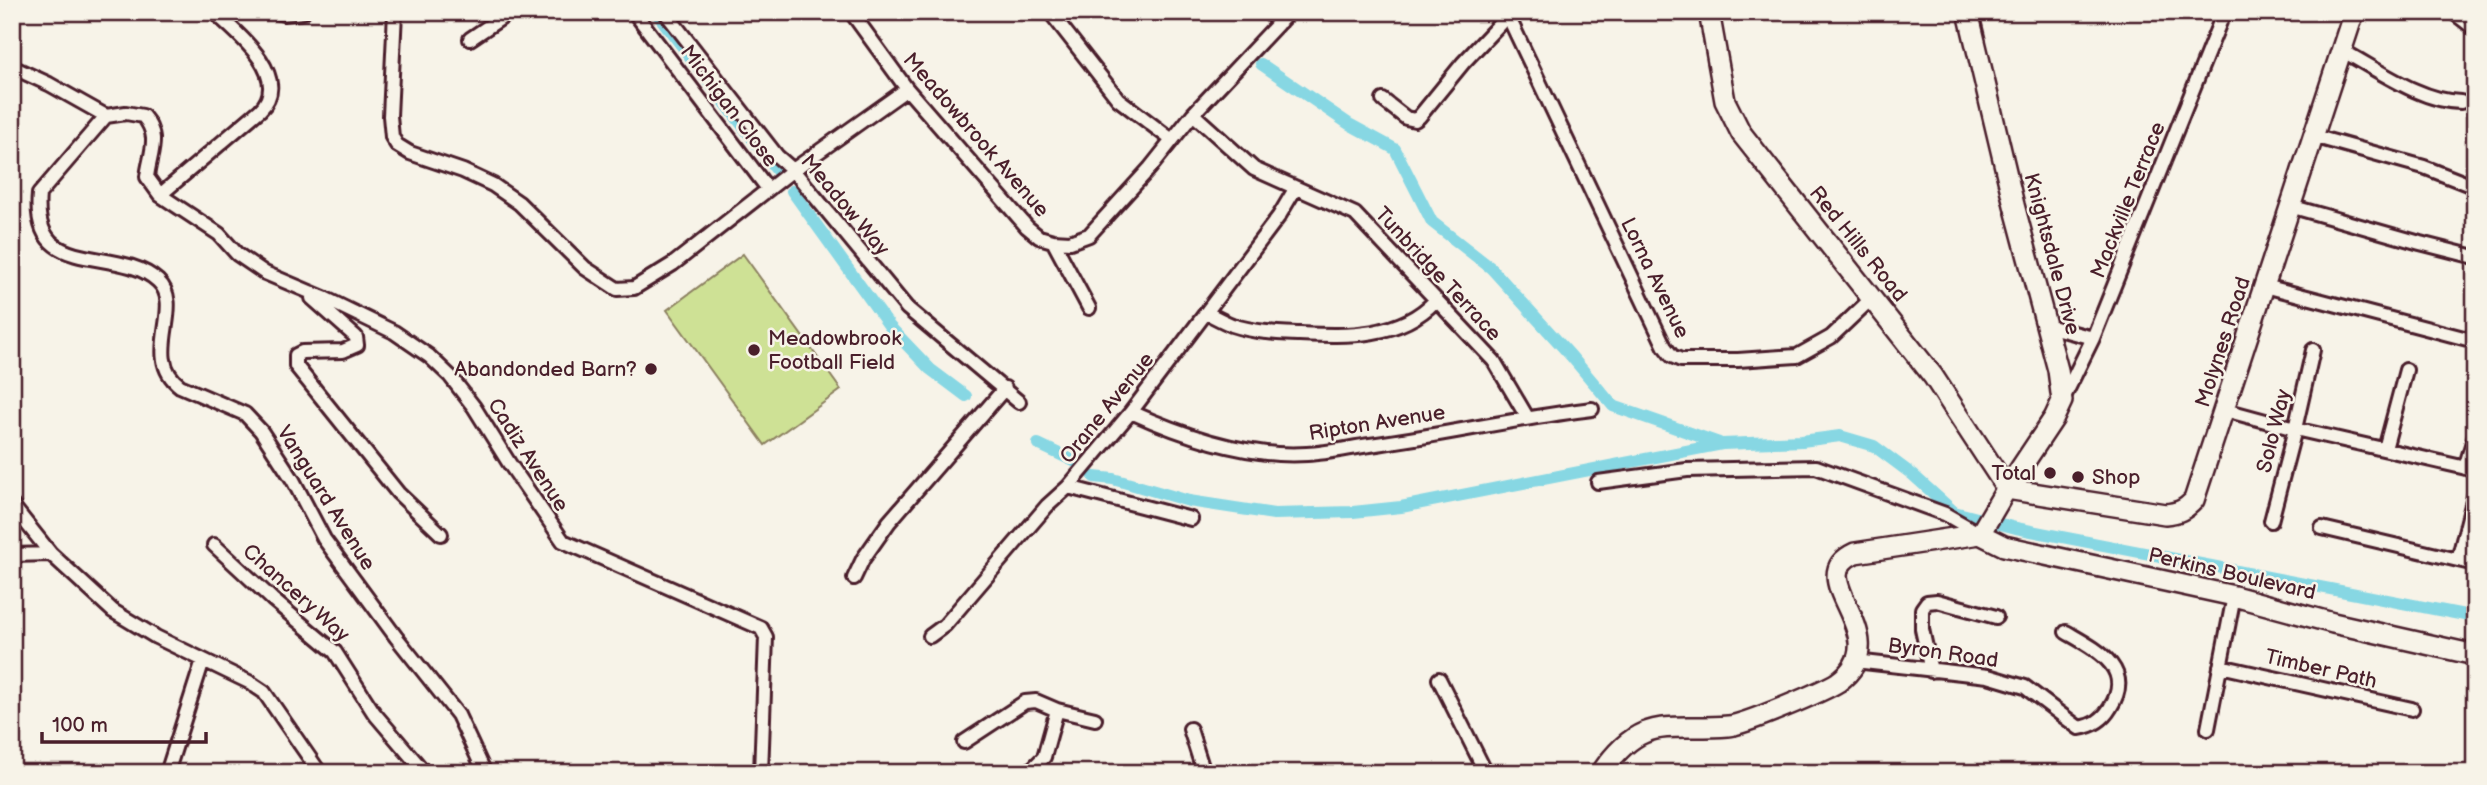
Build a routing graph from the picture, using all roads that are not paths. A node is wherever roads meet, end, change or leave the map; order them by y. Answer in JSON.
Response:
{"nodes":[{"id":1,"x":214,"y":12,"type":"edge"},
{"id":2,"x":277,"y":12,"type":"edge"},
{"id":3,"x":303,"y":12,"type":"edge"},
{"id":4,"x":395,"y":12,"type":"edge"},
{"id":5,"x":510,"y":12,"type":"edge"},
{"id":6,"x":634,"y":12,"type":"edge"},
{"id":7,"x":664,"y":12,"type":"edge"},
{"id":8,"x":851,"y":12,"type":"edge"},
{"id":9,"x":1051,"y":12,"type":"edge"},
{"id":10,"x":1267,"y":12,"type":"edge"},
{"id":11,"x":1709,"y":12,"type":"edge"},
{"id":12,"x":1968,"y":12,"type":"edge"},
{"id":13,"x":2224,"y":12,"type":"edge"},
{"id":14,"x":2354,"y":12,"type":"edge"},
{"id":15,"x":2453,"y":12,"type":"edge"},
{"id":16,"x":1510,"y":14,"type":"edge"},
{"id":17,"x":1284,"y":17,"type":"edge"},
{"id":18,"x":2475,"y":29,"type":"edge"},
{"id":19,"x":470,"y":40,"type":"dead end"},
{"id":20,"x":2341,"y":50,"type":"junction"},
{"id":21,"x":12,"y":67,"type":"edge"},
{"id":22,"x":907,"y":89,"type":"junction"},
{"id":23,"x":1383,"y":100,"type":"dead end"},
{"id":24,"x":2461,"y":102,"type":"dead end"},
{"id":25,"x":1193,"y":114,"type":"junction"},
{"id":26,"x":106,"y":116,"type":"junction"},
{"id":27,"x":2313,"y":136,"type":"junction"},
{"id":28,"x":1172,"y":140,"type":"junction"},
{"id":29,"x":793,"y":170,"type":"junction"},
{"id":30,"x":2475,"y":187,"type":"edge"},
{"id":31,"x":768,"y":189,"type":"junction"},
{"id":32,"x":1295,"y":189,"type":"junction"},
{"id":33,"x":160,"y":195,"type":"junction"},
{"id":34,"x":2290,"y":206,"type":"junction"},
{"id":35,"x":1053,"y":242,"type":"junction"},
{"id":36,"x":2475,"y":257,"type":"edge"},
{"id":37,"x":2265,"y":286,"type":"junction"},
{"id":38,"x":303,"y":291,"type":"junction"},
{"id":39,"x":1873,"y":297,"type":"junction"},
{"id":40,"x":1435,"y":301,"type":"junction"},
{"id":41,"x":1089,"y":309,"type":"dead end"},
{"id":42,"x":1207,"y":313,"type":"junction"},
{"id":43,"x":2047,"y":326,"type":"junction"},
{"id":44,"x":2093,"y":338,"type":"junction"},
{"id":45,"x":2475,"y":341,"type":"edge"},
{"id":46,"x":2313,"y":351,"type":"dead end"},
{"id":47,"x":2406,"y":370,"type":"dead end"},
{"id":48,"x":1005,"y":388,"type":"junction"},
{"id":49,"x":2062,"y":401,"type":"junction"},
{"id":50,"x":1019,"y":402,"type":"dead end"},
{"id":51,"x":1592,"y":409,"type":"dead end"},
{"id":52,"x":2225,"y":410,"type":"junction"},
{"id":53,"x":1131,"y":412,"type":"junction"},
{"id":54,"x":1527,"y":417,"type":"junction"},
{"id":55,"x":2295,"y":429,"type":"junction"},
{"id":56,"x":2475,"y":435,"type":"edge"},
{"id":57,"x":2385,"y":449,"type":"junction"},
{"id":58,"x":2470,"y":469,"type":"edge"},
{"id":59,"x":1598,"y":482,"type":"dead end"},
{"id":60,"x":1068,"y":487,"type":"junction"},
{"id":61,"x":2005,"y":491,"type":"junction"},
{"id":62,"x":2475,"y":494,"type":"edge"},
{"id":63,"x":12,"y":505,"type":"edge"},
{"id":64,"x":1191,"y":519,"type":"dead end"},
{"id":65,"x":2271,"y":521,"type":"dead end"},
{"id":66,"x":1985,"y":526,"type":"junction"},
{"id":67,"x":2322,"y":528,"type":"dead end"},
{"id":68,"x":440,"y":534,"type":"dead end"},
{"id":69,"x":214,"y":544,"type":"dead end"},
{"id":70,"x":51,"y":554,"type":"junction"},
{"id":71,"x":12,"y":555,"type":"edge"},
{"id":72,"x":2458,"y":560,"type":"junction"},
{"id":73,"x":2475,"y":564,"type":"edge"},
{"id":74,"x":854,"y":578,"type":"dead end"},
{"id":75,"x":2234,"y":596,"type":"junction"},
{"id":76,"x":1996,"y":617,"type":"dead end"},
{"id":77,"x":2066,"y":632,"type":"dead end"},
{"id":78,"x":930,"y":636,"type":"dead end"},
{"id":79,"x":2475,"y":655,"type":"edge"},
{"id":80,"x":203,"y":660,"type":"junction"},
{"id":81,"x":1855,"y":660,"type":"junction"},
{"id":82,"x":2220,"y":666,"type":"junction"},
{"id":83,"x":1931,"y":671,"type":"junction"},
{"id":84,"x":1439,"y":679,"type":"dead end"},
{"id":85,"x":2412,"y":709,"type":"dead end"},
{"id":86,"x":1057,"y":710,"type":"junction"},
{"id":87,"x":1095,"y":719,"type":"dead end"},
{"id":88,"x":1190,"y":729,"type":"dead end"},
{"id":89,"x":2208,"y":729,"type":"dead end"},
{"id":90,"x":964,"y":742,"type":"dead end"},
{"id":91,"x":1034,"y":772,"type":"edge"},
{"id":92,"x":167,"y":773,"type":"edge"},
{"id":93,"x":320,"y":773,"type":"edge"},
{"id":94,"x":425,"y":773,"type":"edge"},
{"id":95,"x":485,"y":773,"type":"edge"},
{"id":96,"x":761,"y":773,"type":"edge"},
{"id":97,"x":1204,"y":773,"type":"edge"},
{"id":98,"x":1486,"y":773,"type":"edge"},
{"id":99,"x":1601,"y":773,"type":"edge"}],
"edges":[{"from":1,"to":33,"type":"street"},
{"from":2,"to":3,"type":"street"},
{"from":4,"to":31,"type":"street"},
{"from":5,"to":19,"type":"street"},
{"from":6,"to":31,"type":"street","name":"Michigan Close"},
{"from":7,"to":29,"type":"street","name":"Meadow Way"},
{"from":8,"to":22,"type":"street","name":"Meadowbrook Avenue"},
{"from":9,"to":28,"type":"street"},
{"from":10,"to":17,"type":"street"},
{"from":11,"to":39,"type":"main road","name":"Red Hills Road"},
{"from":12,"to":43,"type":"main road","name":"Knightsdale Drive"},
{"from":13,"to":44,"type":"street","name":"Mackville Terrace"},
{"from":14,"to":20,"type":"main road","name":"Molynes Road"},
{"from":15,"to":18,"type":"street"},
{"from":16,"to":23,"type":"street"},
{"from":16,"to":39,"type":"street","name":"Lorna Avenue"},
{"from":17,"to":25,"type":"street","name":"Meadowbrook Avenue"},
{"from":20,"to":24,"type":"street"},
{"from":20,"to":27,"type":"main road","name":"Molynes Road"},
{"from":21,"to":26,"type":"street"},
{"from":22,"to":29,"type":"street"},
{"from":22,"to":35,"type":"street","name":"Meadowbrook Avenue"},
{"from":25,"to":28,"type":"street","name":"Meadowbrook Avenue"},
{"from":25,"to":32,"type":"street","name":"Tunbridge Terrace"},
{"from":26,"to":33,"type":"street"},
{"from":26,"to":95,"type":"street","name":"Vanguard Avenue"},
{"from":27,"to":30,"type":"street"},
{"from":27,"to":34,"type":"main road","name":"Molynes Road"},
{"from":28,"to":35,"type":"street","name":"Meadowbrook Avenue"},
{"from":29,"to":31,"type":"street"},
{"from":29,"to":48,"type":"street","name":"Meadow Way"},
{"from":32,"to":40,"type":"street","name":"Tunbridge Terrace"},
{"from":32,"to":42,"type":"street","name":"Orane Avenue"},
{"from":33,"to":38,"type":"street","name":"Cadiz Avenue"},
{"from":34,"to":36,"type":"street"},
{"from":34,"to":37,"type":"main road","name":"Molynes Road"},
{"from":35,"to":41,"type":"street"},
{"from":37,"to":45,"type":"street"},
{"from":37,"to":52,"type":"main road","name":"Molynes Road"},
{"from":38,"to":68,"type":"street"},
{"from":38,"to":96,"type":"street","name":"Cadiz Avenue"},
{"from":39,"to":61,"type":"main road","name":"Red Hills Road"},
{"from":40,"to":42,"type":"street"},
{"from":40,"to":54,"type":"street","name":"Tunbridge Terrace"},
{"from":42,"to":53,"type":"street","name":"Orane Avenue"},
{"from":43,"to":44,"type":"street"},
{"from":43,"to":49,"type":"main road","name":"Knightsdale Drive"},
{"from":44,"to":49,"type":"street","name":"Mackville Terrace"},
{"from":46,"to":55,"type":"street","name":"Solo Way"},
{"from":47,"to":57,"type":"street"},
{"from":48,"to":50,"type":"street","name":"Meadow Way"},
{"from":48,"to":74,"type":"street"},
{"from":49,"to":61,"type":"main road"},
{"from":51,"to":54,"type":"street","name":"Ripton Avenue"},
{"from":52,"to":55,"type":"street"},
{"from":52,"to":61,"type":"main road","name":"Molynes Road"},
{"from":53,"to":54,"type":"street","name":"Ripton Avenue"},
{"from":53,"to":60,"type":"street","name":"Orane Avenue"},
{"from":55,"to":57,"type":"street"},
{"from":55,"to":65,"type":"street","name":"Solo Way"},
{"from":56,"to":58,"type":"street"},
{"from":57,"to":58,"type":"street"},
{"from":59,"to":66,"type":"street"},
{"from":60,"to":64,"type":"street"},
{"from":60,"to":78,"type":"street","name":"Orane Avenue"},
{"from":61,"to":66,"type":"main road"},
{"from":62,"to":72,"type":"street"},
{"from":63,"to":70,"type":"street"},
{"from":66,"to":75,"type":"main road","name":"Perkins Boulevard"},
{"from":66,"to":81,"type":"main road"},
{"from":67,"to":72,"type":"street"},
{"from":69,"to":94,"type":"street","name":"Chancery Way"},
{"from":70,"to":71,"type":"street"},
{"from":70,"to":80,"type":"street"},
{"from":72,"to":73,"type":"street"},
{"from":75,"to":79,"type":"main road","name":"Perkins Boulevard"},
{"from":75,"to":82,"type":"street"},
{"from":76,"to":83,"type":"street"},
{"from":77,"to":83,"type":"street","name":"Byron Road"},
{"from":80,"to":92,"type":"street"},
{"from":80,"to":93,"type":"street"},
{"from":81,"to":83,"type":"street","name":"Byron Road"},
{"from":81,"to":99,"type":"main road"},
{"from":82,"to":85,"type":"street","name":"Timber Path"},
{"from":82,"to":89,"type":"street"},
{"from":84,"to":98,"type":"street"},
{"from":86,"to":87,"type":"street"},
{"from":86,"to":90,"type":"street"},
{"from":86,"to":91,"type":"street"},
{"from":88,"to":97,"type":"street"}]}
